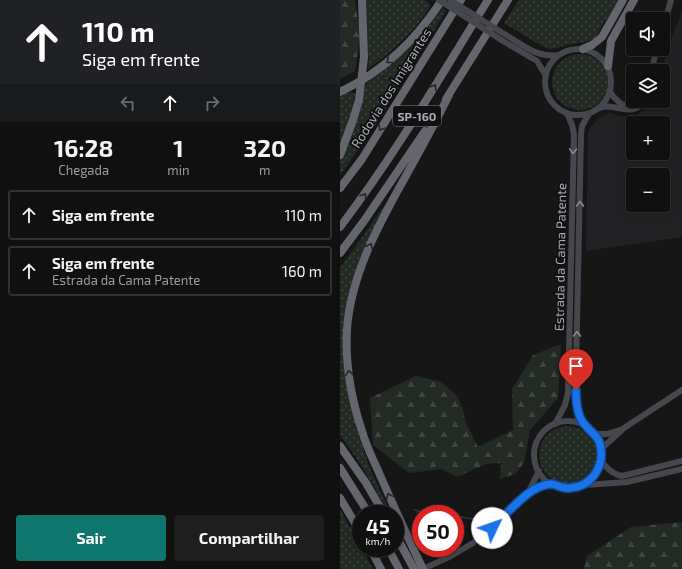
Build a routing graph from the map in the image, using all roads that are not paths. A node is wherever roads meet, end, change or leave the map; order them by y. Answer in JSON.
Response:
{"nodes":[{"id":1,"x":362,"y":0,"type":"edge"},
{"id":2,"x":440,"y":0,"type":"edge"},
{"id":3,"x":450,"y":0,"type":"edge"},
{"id":4,"x":461,"y":0,"type":"edge"},
{"id":5,"x":488,"y":0,"type":"edge"},
{"id":6,"x":508,"y":0,"type":"edge"},
{"id":7,"x":624,"y":0,"type":"edge"},
{"id":8,"x":634,"y":0,"type":"edge"},
{"id":9,"x":671,"y":0,"type":"edge"},
{"id":10,"x":668,"y":12,"type":"edge"},
{"id":11,"x":505,"y":38,"type":"junction"},
{"id":12,"x":583,"y":49,"type":"junction"},
{"id":13,"x":559,"y":55,"type":"junction"},
{"id":14,"x":608,"y":66,"type":"junction"},
{"id":15,"x":546,"y":76,"type":"junction"},
{"id":16,"x":340,"y":92,"type":"edge"},
{"id":17,"x":610,"y":92,"type":"junction"},
{"id":18,"x":449,"y":95,"type":"junction"},
{"id":19,"x":626,"y":106,"type":"edge"},
{"id":20,"x":599,"y":108,"type":"junction"},
{"id":21,"x":637,"y":108,"type":"edge"},
{"id":22,"x":567,"y":113,"type":"junction"},
{"id":23,"x":589,"y":114,"type":"junction"},
{"id":24,"x":340,"y":155,"type":"edge"},
{"id":25,"x":340,"y":188,"type":"edge"},
{"id":26,"x":340,"y":227,"type":"edge"},
{"id":27,"x":340,"y":253,"type":"edge"},
{"id":28,"x":682,"y":390,"type":"edge"},
{"id":29,"x":555,"y":424,"type":"junction"},
{"id":30,"x":584,"y":425,"type":"junction"},
{"id":31,"x":624,"y":428,"type":"junction"},
{"id":32,"x":595,"y":434,"type":"junction"},
{"id":33,"x":340,"y":446,"type":"edge"},
{"id":34,"x":601,"y":449,"type":"junction"},
{"id":35,"x":601,"y":461,"type":"junction"},
{"id":36,"x":682,"y":461,"type":"edge"},
{"id":37,"x":340,"y":468,"type":"edge"},
{"id":38,"x":682,"y":468,"type":"edge"},
{"id":39,"x":539,"y":471,"type":"junction"},
{"id":40,"x":552,"y":484,"type":"junction"},
{"id":41,"x":584,"y":485,"type":"junction"},
{"id":42,"x":529,"y":492,"type":"junction"},
{"id":43,"x":340,"y":498,"type":"edge"},
{"id":44,"x":363,"y":505,"type":"edge"},
{"id":45,"x":379,"y":505,"type":"edge"},
{"id":46,"x":352,"y":518,"type":"edge"},
{"id":47,"x":404,"y":550,"type":"edge"},
{"id":48,"x":375,"y":557,"type":"edge"},
{"id":49,"x":393,"y":557,"type":"edge"},
{"id":50,"x":399,"y":568,"type":"edge"},
{"id":51,"x":382,"y":569,"type":"edge"},
{"id":52,"x":414,"y":569,"type":"edge"},
{"id":53,"x":423,"y":569,"type":"edge"}],
"edges":[{"from":1,"to":24,"type":"highway","bridge":true},
{"from":2,"to":11,"type":"main road","bridge":true},
{"from":2,"to":16,"type":"highway","one_way":true},
{"from":3,"to":11,"type":"main road","bridge":true},
{"from":4,"to":25,"type":"highway","name":"Rodovia dos Imigrantes","number":"SP-160","one_way":true},
{"from":26,"to":5,"type":"highway","number":"SP-160","one_way":true},
{"from":6,"to":18,"type":"highway"},
{"from":7,"to":12,"type":"highway"},
{"from":8,"to":14,"type":"highway"},
{"from":9,"to":10,"type":"main road"},
{"from":11,"to":13,"type":"main road"},
{"from":11,"to":15,"type":"main road"},
{"from":12,"to":13,"type":"main road"},
{"from":12,"to":14,"type":"main road"},
{"from":13,"to":15,"type":"main road"},
{"from":14,"to":17,"type":"main road"},
{"from":15,"to":22,"type":"main road"},
{"from":17,"to":19,"type":"main road"},
{"from":17,"to":20,"type":"main road"},
{"from":18,"to":27,"type":"highway"},
{"from":53,"to":18,"type":"highway","one_way":true},
{"from":20,"to":21,"type":"main road"},
{"from":20,"to":23,"type":"main road"},
{"from":22,"to":23,"type":"main road"},
{"from":22,"to":29,"type":"main road","name":"Estrada da Cama Patente","one_way":true},
{"from":30,"to":23,"type":"main road","name":"Estrada da Cama Patente","one_way":true},
{"from":28,"to":31,"type":"main road"},
{"from":29,"to":30,"type":"main road"},
{"from":29,"to":39,"type":"main road"},
{"from":30,"to":32,"type":"main road"},
{"from":31,"to":32,"type":"main road"},
{"from":31,"to":34,"type":"main road"},
{"from":32,"to":34,"type":"main road"},
{"from":33,"to":45,"type":"highway"},
{"from":34,"to":35,"type":"main road"},
{"from":35,"to":36,"type":"main road"},
{"from":35,"to":41,"type":"main road"},
{"from":37,"to":44,"type":"highway"},
{"from":38,"to":41,"type":"main road"},
{"from":39,"to":40,"type":"main road"},
{"from":39,"to":42,"type":"main road"},
{"from":40,"to":41,"type":"main road"},
{"from":40,"to":42,"type":"main road"},
{"from":42,"to":53,"type":"main road"},
{"from":43,"to":46,"type":"highway"},
{"from":47,"to":52,"type":"highway"},
{"from":48,"to":51,"type":"highway"},
{"from":49,"to":50,"type":"highway"}]}
